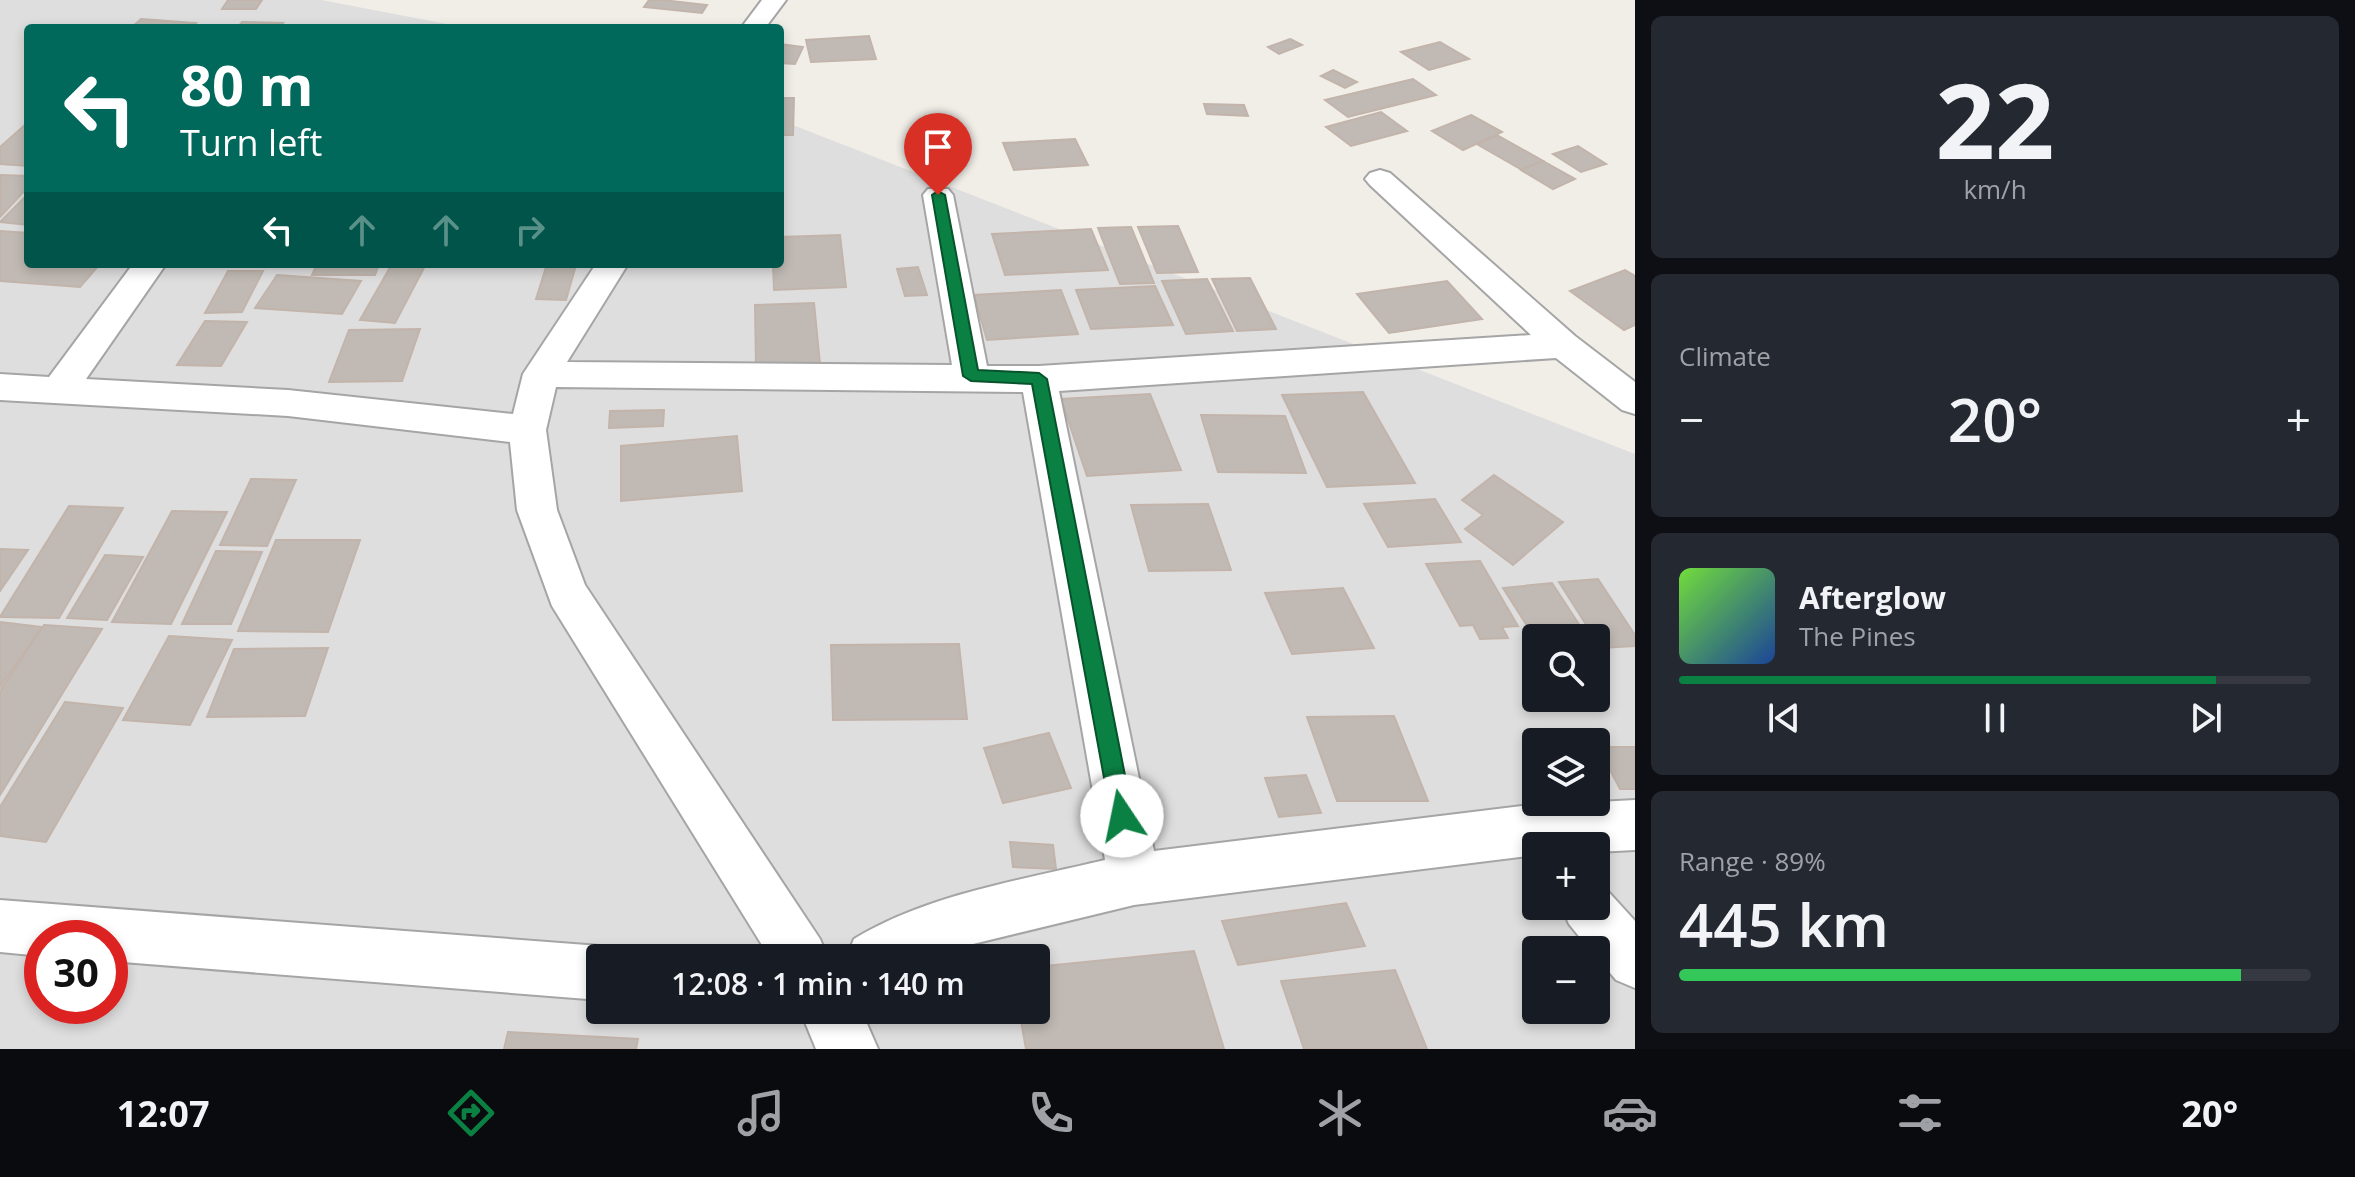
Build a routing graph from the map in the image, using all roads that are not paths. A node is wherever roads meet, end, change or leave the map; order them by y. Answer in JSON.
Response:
{"nodes":[{"id":1,"x":774,"y":0,"type":"edge"},
{"id":2,"x":756,"y":24,"type":"edge"},
{"id":3,"x":1380,"y":179,"type":"dead end"},
{"id":4,"x":938,"y":195,"type":"dead end"},
{"id":5,"x":147,"y":268,"type":"edge"},
{"id":6,"x":609,"y":268,"type":"edge"},
{"id":7,"x":1563,"y":345,"type":"junction"},
{"id":8,"x":541,"y":374,"type":"junction"},
{"id":9,"x":971,"y":376,"type":"junction"},
{"id":10,"x":1039,"y":379,"type":"junction"},
{"id":11,"x":0,"y":387,"type":"edge"},
{"id":12,"x":59,"y":389,"type":"junction"},
{"id":13,"x":1635,"y":401,"type":"edge"},
{"id":14,"x":527,"y":430,"type":"junction"},
{"id":15,"x":1635,"y":825,"type":"edge"},
{"id":16,"x":1582,"y":832,"type":"edge"},
{"id":17,"x":1522,"y":840,"type":"edge"},
{"id":18,"x":1134,"y":879,"type":"junction"},
{"id":19,"x":1599,"y":920,"type":"edge"},
{"id":20,"x":0,"y":926,"type":"edge"},
{"id":21,"x":792,"y":944,"type":"edge"},
{"id":22,"x":897,"y":944,"type":"edge"},
{"id":23,"x":1635,"y":961,"type":"edge"},
{"id":24,"x":586,"y":972,"type":"edge"},
{"id":25,"x":836,"y":1024,"type":"edge"},
{"id":26,"x":847,"y":1049,"type":"edge"}],
"edges":[{"from":1,"to":2,"type":"street"},
{"from":3,"to":7,"type":"street"},
{"from":4,"to":9,"type":"street"},
{"from":5,"to":12,"type":"street"},
{"from":6,"to":8,"type":"street"},
{"from":7,"to":10,"type":"street"},
{"from":7,"to":13,"type":"street"},
{"from":8,"to":9,"type":"street"},
{"from":8,"to":14,"type":"street"},
{"from":9,"to":10,"type":"street"},
{"from":10,"to":18,"type":"street"},
{"from":11,"to":12,"type":"street"},
{"from":12,"to":14,"type":"street"},
{"from":14,"to":21,"type":"street"},
{"from":15,"to":16,"type":"street"},
{"from":17,"to":18,"type":"street"},
{"from":18,"to":22,"type":"street"},
{"from":19,"to":23,"type":"street"},
{"from":20,"to":24,"type":"street"},
{"from":25,"to":26,"type":"street"}]}
